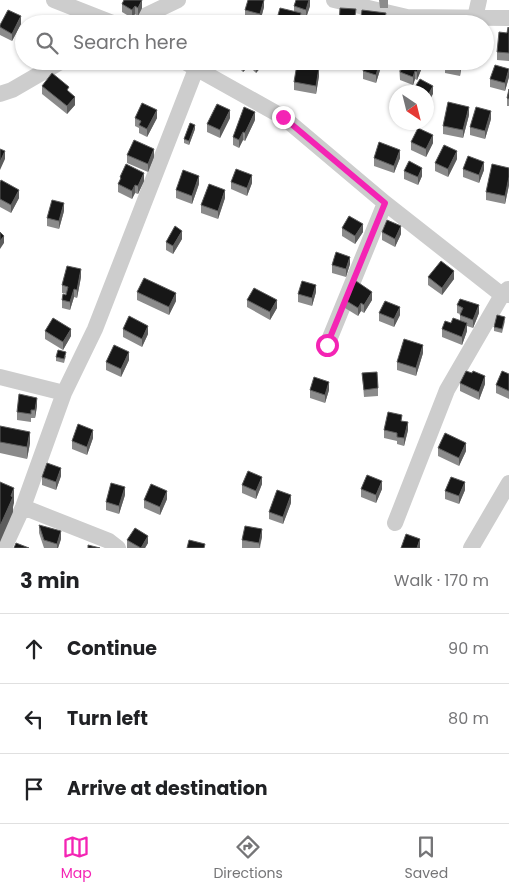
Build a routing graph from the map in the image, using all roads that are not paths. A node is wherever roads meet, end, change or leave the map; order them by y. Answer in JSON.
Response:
{"nodes":[{"id":1,"x":54,"y":0,"type":"edge"},
{"id":2,"x":178,"y":0,"type":"edge"},
{"id":3,"x":334,"y":0,"type":"edge"},
{"id":4,"x":479,"y":0,"type":"edge"},
{"id":5,"x":92,"y":15,"type":"edge"},
{"id":6,"x":147,"y":15,"type":"edge"},
{"id":7,"x":398,"y":15,"type":"edge"},
{"id":8,"x":476,"y":15,"type":"edge"},
{"id":9,"x":494,"y":18,"type":"edge"},
{"id":10,"x":509,"y":18,"type":"edge"},
{"id":11,"x":46,"y":70,"type":"edge"},
{"id":12,"x":187,"y":70,"type":"edge"},
{"id":13,"x":198,"y":70,"type":"edge"},
{"id":14,"x":0,"y":94,"type":"edge"},
{"id":15,"x":385,"y":203,"type":"junction"},
{"id":16,"x":506,"y":292,"type":"edge"},
{"id":17,"x":327,"y":345,"type":"dead end"},
{"id":18,"x":0,"y":377,"type":"edge"},
{"id":19,"x":64,"y":393,"type":"junction"},
{"id":20,"x":509,"y":483,"type":"edge"},
{"id":21,"x":23,"y":507,"type":"junction"},
{"id":22,"x":395,"y":523,"type":"dead end"},
{"id":23,"x":4,"y":548,"type":"edge"},
{"id":24,"x":118,"y":548,"type":"edge"},
{"id":25,"x":471,"y":548,"type":"edge"}],
"edges":[{"from":1,"to":5,"type":"street"},
{"from":2,"to":6,"type":"street"},
{"from":3,"to":7,"type":"street"},
{"from":4,"to":8,"type":"street"},
{"from":9,"to":10,"type":"street"},
{"from":11,"to":14,"type":"street"},
{"from":12,"to":19,"type":"street"},
{"from":13,"to":15,"type":"street"},
{"from":15,"to":16,"type":"street"},
{"from":15,"to":17,"type":"street"},
{"from":16,"to":22,"type":"street"},
{"from":18,"to":19,"type":"street"},
{"from":19,"to":21,"type":"street"},
{"from":20,"to":25,"type":"street"},
{"from":21,"to":23,"type":"street"},
{"from":21,"to":24,"type":"street"}]}
